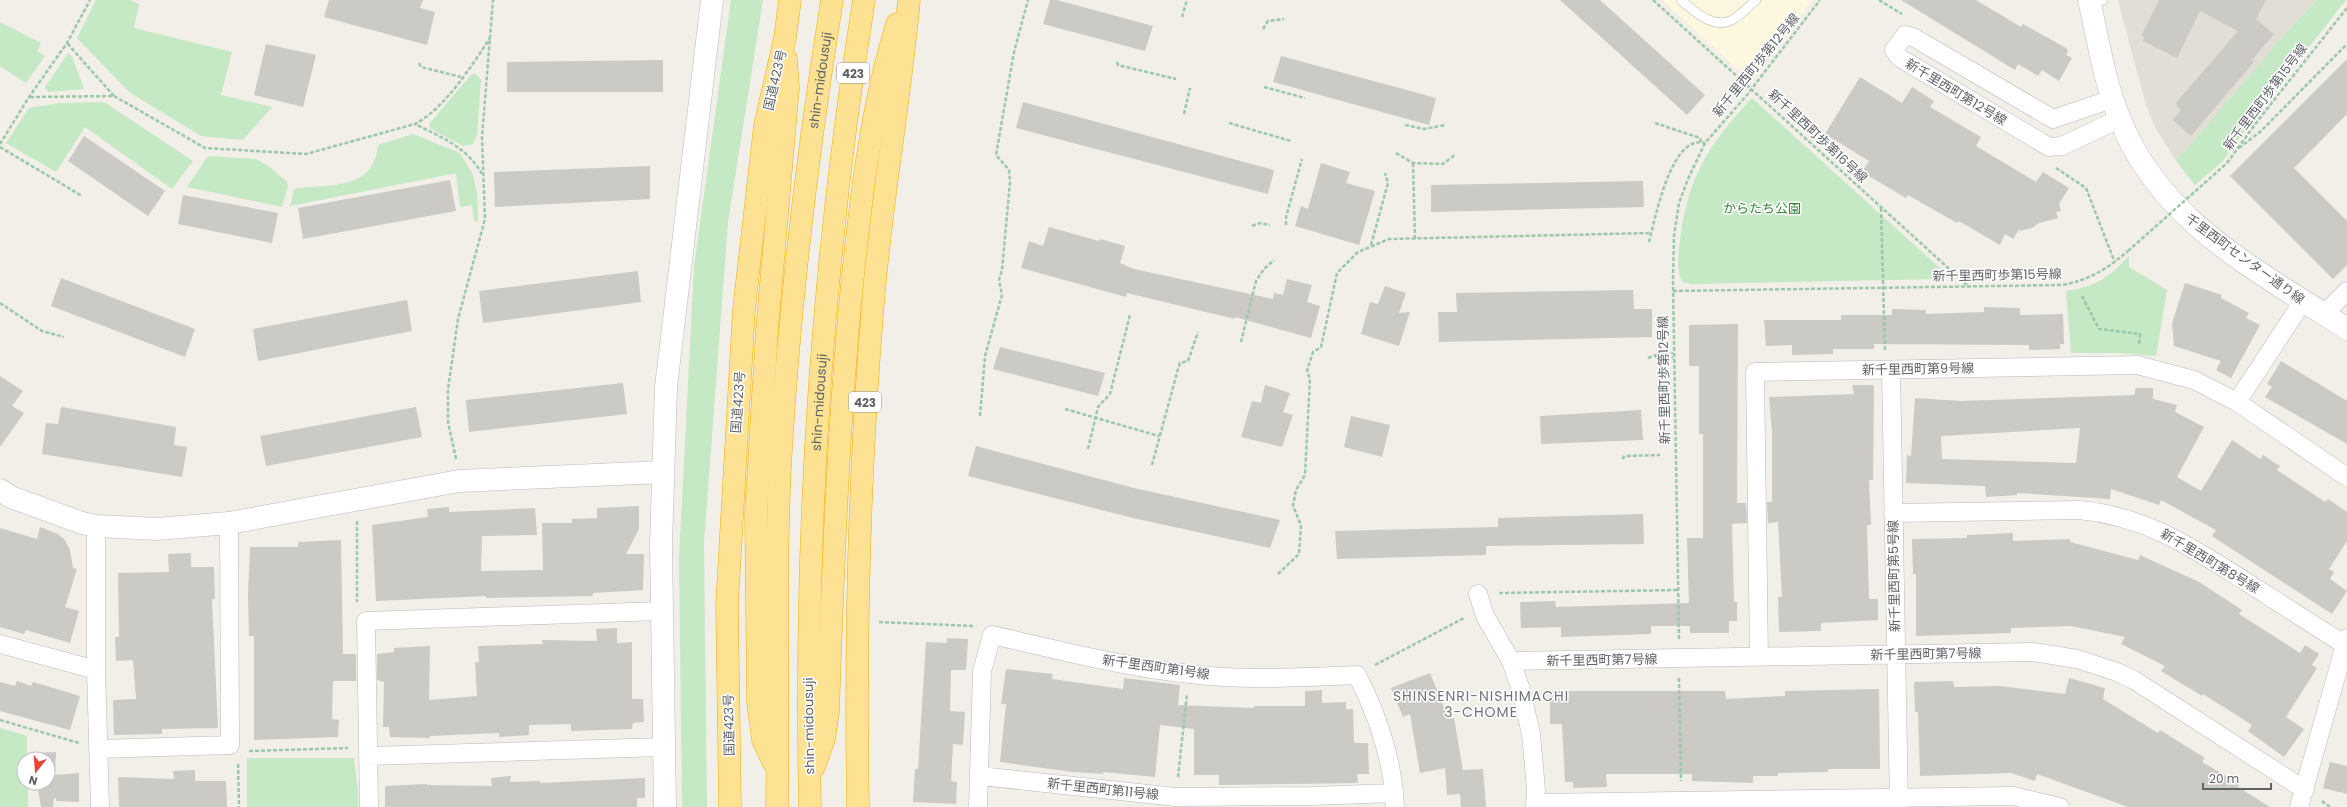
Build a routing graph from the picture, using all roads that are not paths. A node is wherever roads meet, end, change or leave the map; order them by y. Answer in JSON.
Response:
{"nodes":[{"id":1,"x":712,"y":0,"type":"edge"},
{"id":2,"x":790,"y":0,"type":"edge"},
{"id":3,"x":832,"y":0,"type":"edge"},
{"id":4,"x":864,"y":0,"type":"edge"},
{"id":5,"x":904,"y":0,"type":"edge"},
{"id":6,"x":909,"y":0,"type":"edge"},
{"id":7,"x":1681,"y":0,"type":"edge"},
{"id":8,"x":1756,"y":0,"type":"edge"},
{"id":9,"x":2094,"y":1,"type":"edge"},
{"id":10,"x":785,"y":38,"type":"junction"},
{"id":11,"x":2116,"y":109,"type":"junction"},
{"id":12,"x":2347,"y":291,"type":"edge"},
{"id":13,"x":2303,"y":301,"type":"junction"},
{"id":14,"x":2324,"y":314,"type":"junction"},
{"id":15,"x":2347,"y":329,"type":"edge"},
{"id":16,"x":1891,"y":370,"type":"junction"},
{"id":17,"x":2237,"y":402,"type":"junction"},
{"id":18,"x":663,"y":472,"type":"junction"},
{"id":19,"x":2347,"y":477,"type":"edge"},
{"id":20,"x":0,"y":490,"type":"edge"},
{"id":21,"x":1894,"y":513,"type":"junction"},
{"id":22,"x":229,"y":523,"type":"junction"},
{"id":23,"x":96,"y":526,"type":"junction"},
{"id":24,"x":1478,"y":594,"type":"road end"},
{"id":25,"x":661,"y":612,"type":"junction"},
{"id":26,"x":2346,"y":642,"type":"edge"},
{"id":27,"x":0,"y":644,"type":"edge"},
{"id":28,"x":1896,"y":655,"type":"junction"},
{"id":29,"x":1759,"y":657,"type":"junction"},
{"id":30,"x":1511,"y":661,"type":"junction"},
{"id":31,"x":96,"y":670,"type":"junction"},
{"id":32,"x":664,"y":747,"type":"junction"},
{"id":33,"x":98,"y":749,"type":"junction"},
{"id":34,"x":368,"y":756,"type":"junction"},
{"id":35,"x":778,"y":771,"type":"junction"},
{"id":36,"x":980,"y":776,"type":"junction"},
{"id":37,"x":810,"y":778,"type":"junction"},
{"id":38,"x":2305,"y":790,"type":"junction"},
{"id":39,"x":1395,"y":800,"type":"edge"},
{"id":40,"x":1899,"y":802,"type":"edge"},
{"id":41,"x":1536,"y":805,"type":"edge"},
{"id":42,"x":100,"y":807,"type":"edge"},
{"id":43,"x":369,"y":807,"type":"edge"},
{"id":44,"x":665,"y":807,"type":"edge"},
{"id":45,"x":730,"y":807,"type":"edge"},
{"id":46,"x":778,"y":807,"type":"edge"},
{"id":47,"x":810,"y":807,"type":"edge"},
{"id":48,"x":858,"y":807,"type":"edge"},
{"id":49,"x":978,"y":807,"type":"edge"},
{"id":50,"x":2060,"y":807,"type":"edge"},
{"id":51,"x":2299,"y":807,"type":"edge"}],
"edges":[{"from":1,"to":18,"type":"street"},
{"from":2,"to":10,"type":"highway","name":"国道423号"},
{"from":3,"to":35,"type":"highway","name":"shin-midousuji","number":"423"},
{"from":4,"to":37,"type":"highway","name":"shin-midousuji","number":"423"},
{"from":5,"to":37,"type":"highway"},
{"from":6,"to":48,"type":"highway","number":"423"},
{"from":7,"to":8,"type":"lane"},
{"from":9,"to":11,"type":"street","name":"千里西町センター通り線"},
{"from":10,"to":35,"type":"highway"},
{"from":10,"to":45,"type":"highway","name":"国道423号"},
{"from":11,"to":11,"type":"street","name":"新千里西町第12号線"},
{"from":11,"to":13,"type":"street","name":"千里西町センター通り線"},
{"from":12,"to":14,"type":"street"},
{"from":13,"to":14,"type":"street","name":"千里西町センター通り線"},
{"from":13,"to":17,"type":"street"},
{"from":14,"to":15,"type":"street","name":"千里西町センター通り線"},
{"from":16,"to":17,"type":"street","name":"新千里西町第9号線"},
{"from":16,"to":21,"type":"street","name":"新千里西町第5号線"},
{"from":16,"to":29,"type":"street","name":"新千里西町第9号線"},
{"from":17,"to":19,"type":"street","name":"新千里西町第9号線"},
{"from":18,"to":22,"type":"street"},
{"from":18,"to":25,"type":"street"},
{"from":20,"to":23,"type":"street"},
{"from":21,"to":26,"type":"street","name":"新千里西町第8号線"},
{"from":21,"to":28,"type":"street","name":"新千里西町第5号線"},
{"from":22,"to":23,"type":"street"},
{"from":22,"to":33,"type":"street"},
{"from":23,"to":31,"type":"street"},
{"from":24,"to":30,"type":"street"},
{"from":25,"to":32,"type":"street"},
{"from":25,"to":34,"type":"street"},
{"from":26,"to":38,"type":"street"},
{"from":27,"to":31,"type":"street"},
{"from":28,"to":29,"type":"street","name":"新千里西町第7号線"},
{"from":28,"to":38,"type":"street","name":"新千里西町第7号線"},
{"from":28,"to":40,"type":"street","name":"新千里西町第5号線"},
{"from":29,"to":30,"type":"street","name":"新千里西町第7号線"},
{"from":30,"to":41,"type":"street"},
{"from":31,"to":33,"type":"street"},
{"from":32,"to":34,"type":"street"},
{"from":32,"to":44,"type":"street"},
{"from":33,"to":42,"type":"street"},
{"from":34,"to":43,"type":"street"},
{"from":35,"to":46,"type":"highway","name":"shin-midousuji","number":"423"},
{"from":36,"to":39,"type":"street","name":"新千里西町第11号線"},
{"from":36,"to":39,"type":"street","name":"新千里西町第1号線"},
{"from":36,"to":49,"type":"street","name":"新千里西町第1号線"},
{"from":37,"to":47,"type":"highway","name":"shin-midousuji","number":"423"},
{"from":38,"to":51,"type":"street"},
{"from":40,"to":41,"type":"street"},
{"from":40,"to":50,"type":"street"}]}
